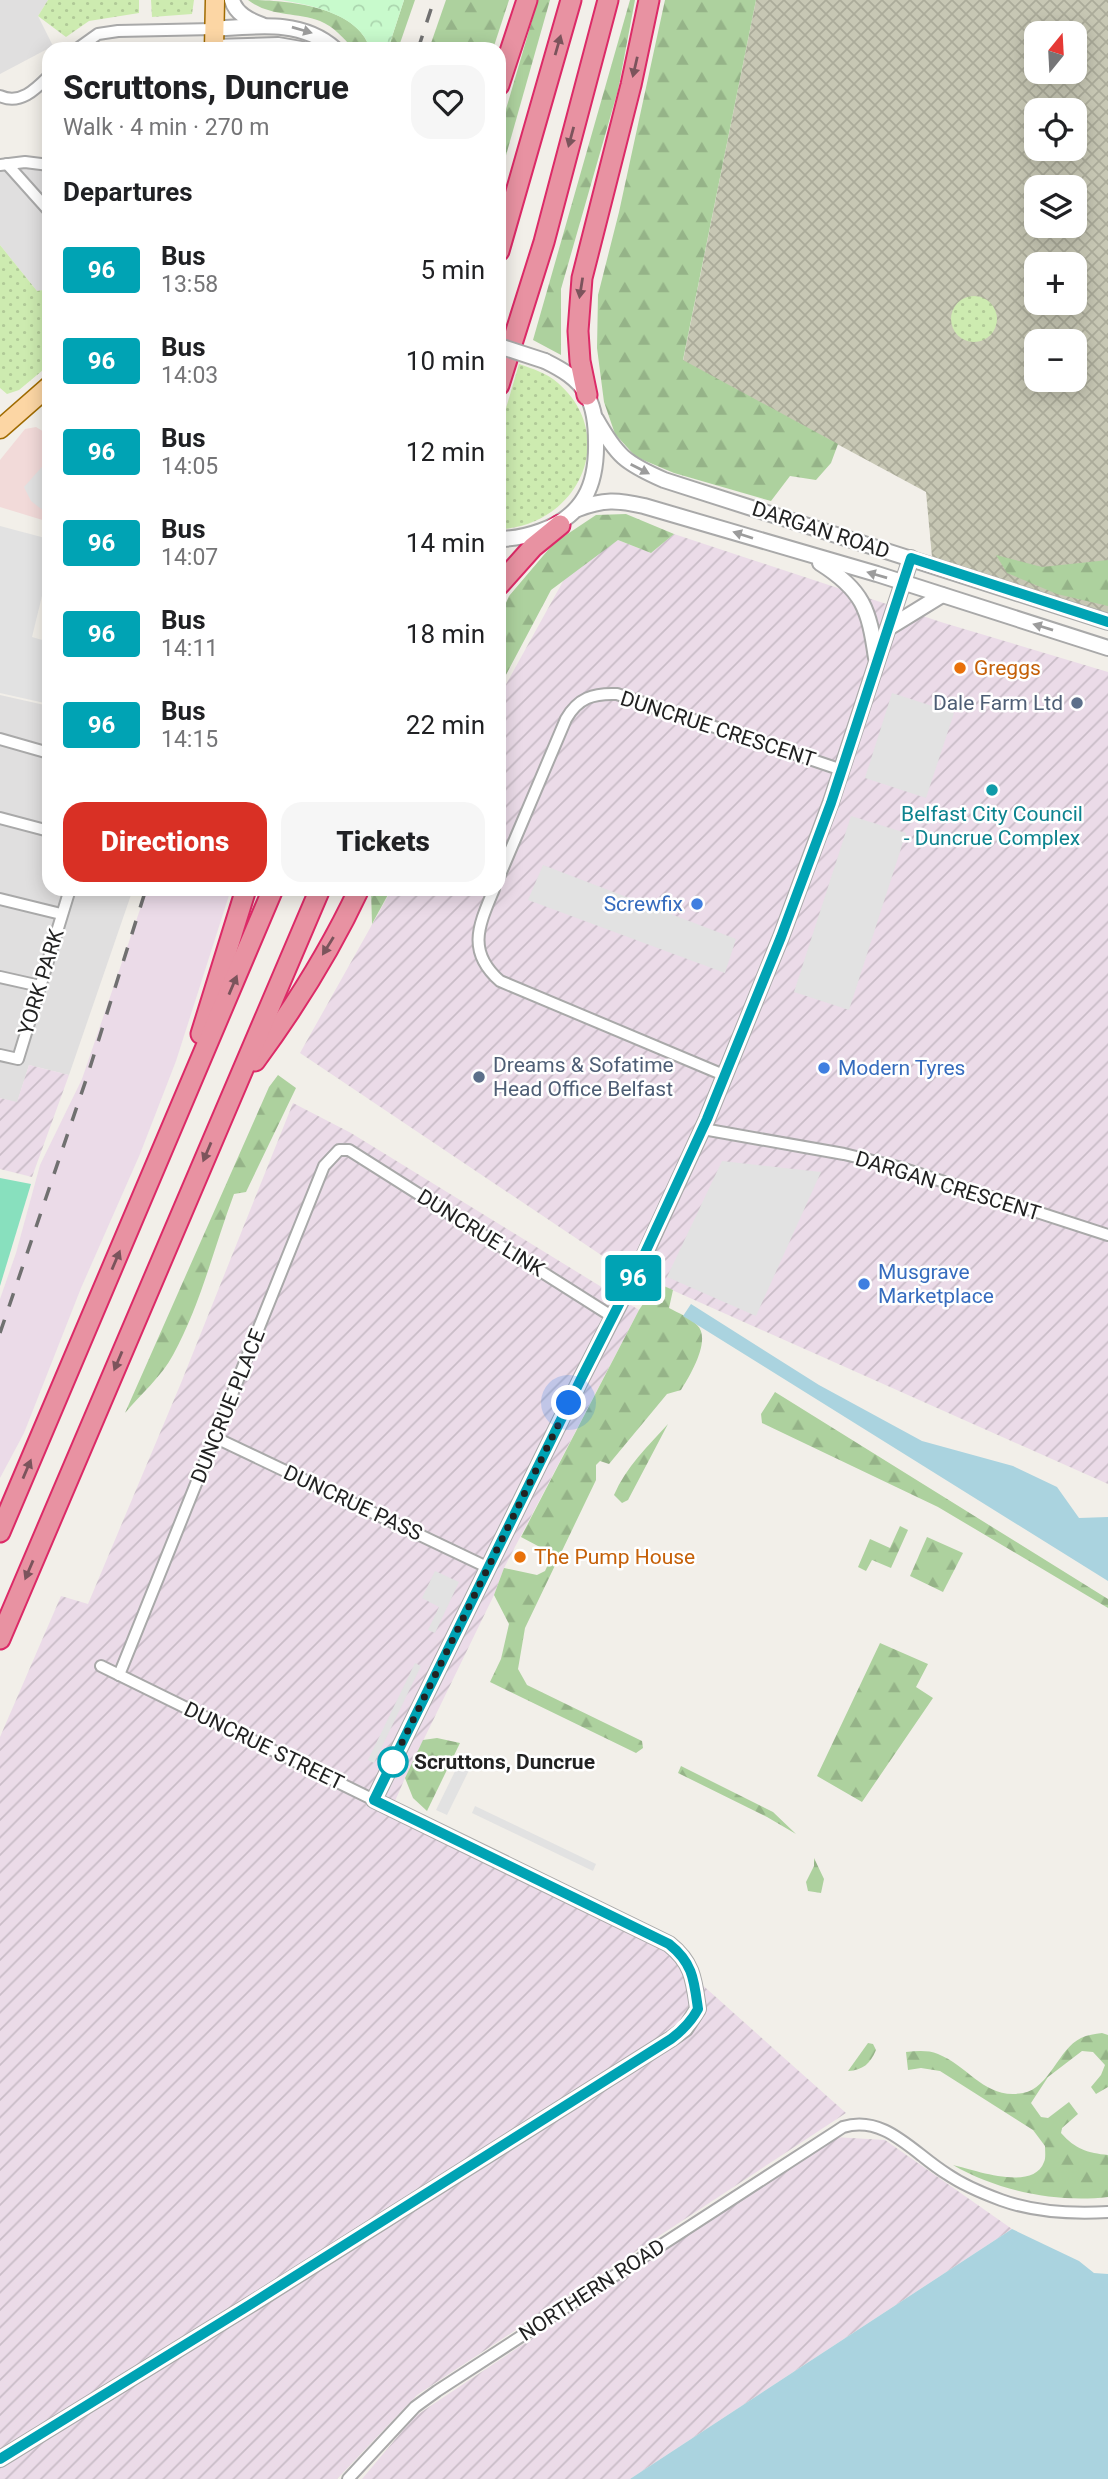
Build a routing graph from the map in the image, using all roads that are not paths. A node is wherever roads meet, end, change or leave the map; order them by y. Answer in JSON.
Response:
{"nodes":[{"id":1,"x":215,"y":0,"type":"edge"},
{"id":2,"x":232,"y":0,"type":"edge"},
{"id":3,"x":527,"y":0,"type":"edge"},
{"id":4,"x":571,"y":0,"type":"edge"},
{"id":5,"x":608,"y":0,"type":"edge"},
{"id":6,"x":649,"y":0,"type":"edge"},
{"id":7,"x":267,"y":27,"type":"junction"},
{"id":8,"x":214,"y":29,"type":"junction"},
{"id":9,"x":87,"y":42,"type":"edge"},
{"id":10,"x":214,"y":42,"type":"edge"},
{"id":11,"x":327,"y":42,"type":"edge"},
{"id":12,"x":506,"y":64,"type":"edge"},
{"id":13,"x":42,"y":83,"type":"edge"},
{"id":14,"x":0,"y":96,"type":"edge"},
{"id":15,"x":42,"y":164,"type":"edge"},
{"id":16,"x":4,"y":165,"type":"edge"},
{"id":17,"x":42,"y":204,"type":"edge"},
{"id":18,"x":506,"y":227,"type":"edge"},
{"id":19,"x":506,"y":348,"type":"edge"},
{"id":20,"x":506,"y":363,"type":"edge"},
{"id":21,"x":587,"y":395,"type":"junction"},
{"id":22,"x":42,"y":397,"type":"edge"},
{"id":23,"x":596,"y":419,"type":"junction"},
{"id":24,"x":0,"y":429,"type":"edge"},
{"id":25,"x":579,"y":509,"type":"junction"},
{"id":26,"x":560,"y":525,"type":"junction"},
{"id":27,"x":506,"y":538,"type":"edge"},
{"id":28,"x":808,"y":556,"type":"junction"},
{"id":29,"x":911,"y":558,"type":"junction"},
{"id":30,"x":506,"y":577,"type":"edge"},
{"id":31,"x":904,"y":583,"type":"junction"},
{"id":32,"x":942,"y":595,"type":"junction"},
{"id":33,"x":1108,"y":622,"type":"edge"},
{"id":34,"x":890,"y":627,"type":"junction"},
{"id":35,"x":1108,"y":648,"type":"edge"},
{"id":36,"x":876,"y":659,"type":"junction"},
{"id":37,"x":0,"y":739,"type":"edge"},
{"id":38,"x":42,"y":751,"type":"edge"},
{"id":39,"x":842,"y":770,"type":"junction"},
{"id":40,"x":0,"y":818,"type":"edge"},
{"id":41,"x":42,"y":829,"type":"edge"},
{"id":42,"x":506,"y":860,"type":"edge"},
{"id":43,"x":67,"y":896,"type":"edge"},
{"id":44,"x":244,"y":896,"type":"edge"},
{"id":45,"x":270,"y":896,"type":"edge"},
{"id":46,"x":317,"y":896,"type":"edge"},
{"id":47,"x":356,"y":896,"type":"edge"},
{"id":48,"x":491,"y":896,"type":"edge"},
{"id":49,"x":0,"y":899,"type":"edge"},
{"id":50,"x":61,"y":914,"type":"junction"},
{"id":51,"x":0,"y":977,"type":"edge"},
{"id":52,"x":40,"y":986,"type":"junction"},
{"id":53,"x":0,"y":1055,"type":"edge"},
{"id":54,"x":726,"y":1076,"type":"junction"},
{"id":55,"x":234,"y":1089,"type":"junction"},
{"id":56,"x":187,"y":1093,"type":"junction"},
{"id":57,"x":703,"y":1129,"type":"junction"},
{"id":58,"x":349,"y":1150,"type":"joint"},
{"id":59,"x":1108,"y":1235,"type":"edge"},
{"id":60,"x":613,"y":1317,"type":"junction"},
{"id":61,"x":216,"y":1438,"type":"junction"},
{"id":62,"x":0,"y":1532,"type":"edge"},
{"id":63,"x":489,"y":1568,"type":"junction"},
{"id":64,"x":0,"y":1639,"type":"edge"},
{"id":65,"x":101,"y":1666,"type":"dead end"},
{"id":66,"x":119,"y":1675,"type":"junction"},
{"id":67,"x":374,"y":1800,"type":"junction"},
{"id":68,"x":1108,"y":2212,"type":"edge"},
{"id":69,"x":0,"y":2459,"type":"edge"},
{"id":70,"x":348,"y":2479,"type":"edge"}],
"edges":[{"from":1,"to":8,"type":"main road"},
{"from":2,"to":7,"type":"street"},
{"from":3,"to":12,"type":"highway"},
{"from":18,"to":4,"type":"highway","one_way":true},
{"from":5,"to":20,"type":"highway","one_way":true},
{"from":6,"to":21,"type":"highway","one_way":true},
{"from":7,"to":8,"type":"street"},
{"from":7,"to":11,"type":"street","one_way":true},
{"from":8,"to":9,"type":"street"},
{"from":8,"to":10,"type":"main road"},
{"from":13,"to":14,"type":"street"},
{"from":15,"to":16,"type":"street"},
{"from":16,"to":17,"type":"street"},
{"from":19,"to":21,"type":"street","bridge":true},
{"from":21,"to":23,"type":"street"},
{"from":22,"to":24,"type":"main road"},
{"from":23,"to":25,"type":"street"},
{"from":23,"to":29,"type":"street","name":"DARGAN ROAD","one_way":true},
{"from":25,"to":26,"type":"street"},
{"from":28,"to":25,"type":"street","name":"DARGAN ROAD","one_way":true},
{"from":26,"to":27,"type":"street"},
{"from":26,"to":30,"type":"highway"},
{"from":31,"to":28,"type":"street","name":"DARGAN ROAD","one_way":true},
{"from":28,"to":36,"type":"street"},
{"from":29,"to":31,"type":"street"},
{"from":29,"to":33,"type":"street","name":"DARGAN ROAD"},
{"from":31,"to":32,"type":"street","name":"DARGAN ROAD"},
{"from":31,"to":34,"type":"street"},
{"from":32,"to":34,"type":"street"},
{"from":35,"to":32,"type":"street","name":"DARGAN ROAD","one_way":true},
{"from":34,"to":36,"type":"street"},
{"from":36,"to":39,"type":"street"},
{"from":37,"to":38,"type":"street"},
{"from":39,"to":42,"type":"street","name":"DUNCRUE CRESCENT"},
{"from":39,"to":54,"type":"street"},
{"from":40,"to":41,"type":"street"},
{"from":43,"to":50,"type":"street","name":"YORK PARK"},
{"from":44,"to":56,"type":"highway"},
{"from":56,"to":45,"type":"highway","one_way":true},
{"from":46,"to":55,"type":"highway"},
{"from":47,"to":55,"type":"highway","one_way":true},
{"from":48,"to":54,"type":"street"},
{"from":49,"to":50,"type":"street"},
{"from":50,"to":52,"type":"street","name":"YORK PARK"},
{"from":51,"to":52,"type":"street"},
{"from":52,"to":53,"type":"street","name":"YORK PARK"},
{"from":54,"to":57,"type":"street"},
{"from":55,"to":64,"type":"highway","one_way":true},
{"from":62,"to":56,"type":"highway","one_way":true},
{"from":57,"to":59,"type":"street","name":"DARGAN CRESCENT"},
{"from":57,"to":60,"type":"street"},
{"from":58,"to":60,"type":"street","name":"DUNCRUE LINK"},
{"from":58,"to":61,"type":"street","name":"DUNCRUE PLACE"},
{"from":60,"to":63,"type":"street"},
{"from":61,"to":63,"type":"street","name":"DUNCRUE PASS"},
{"from":61,"to":66,"type":"street","name":"DUNCRUE PLACE"},
{"from":63,"to":67,"type":"street"},
{"from":65,"to":66,"type":"street","name":"DUNCRUE STREET"},
{"from":66,"to":67,"type":"street","name":"DUNCRUE STREET"},
{"from":67,"to":69,"type":"street","name":"DUNCRUE STREET"},
{"from":68,"to":70,"type":"street","name":"NORTHERN ROAD"}]}
